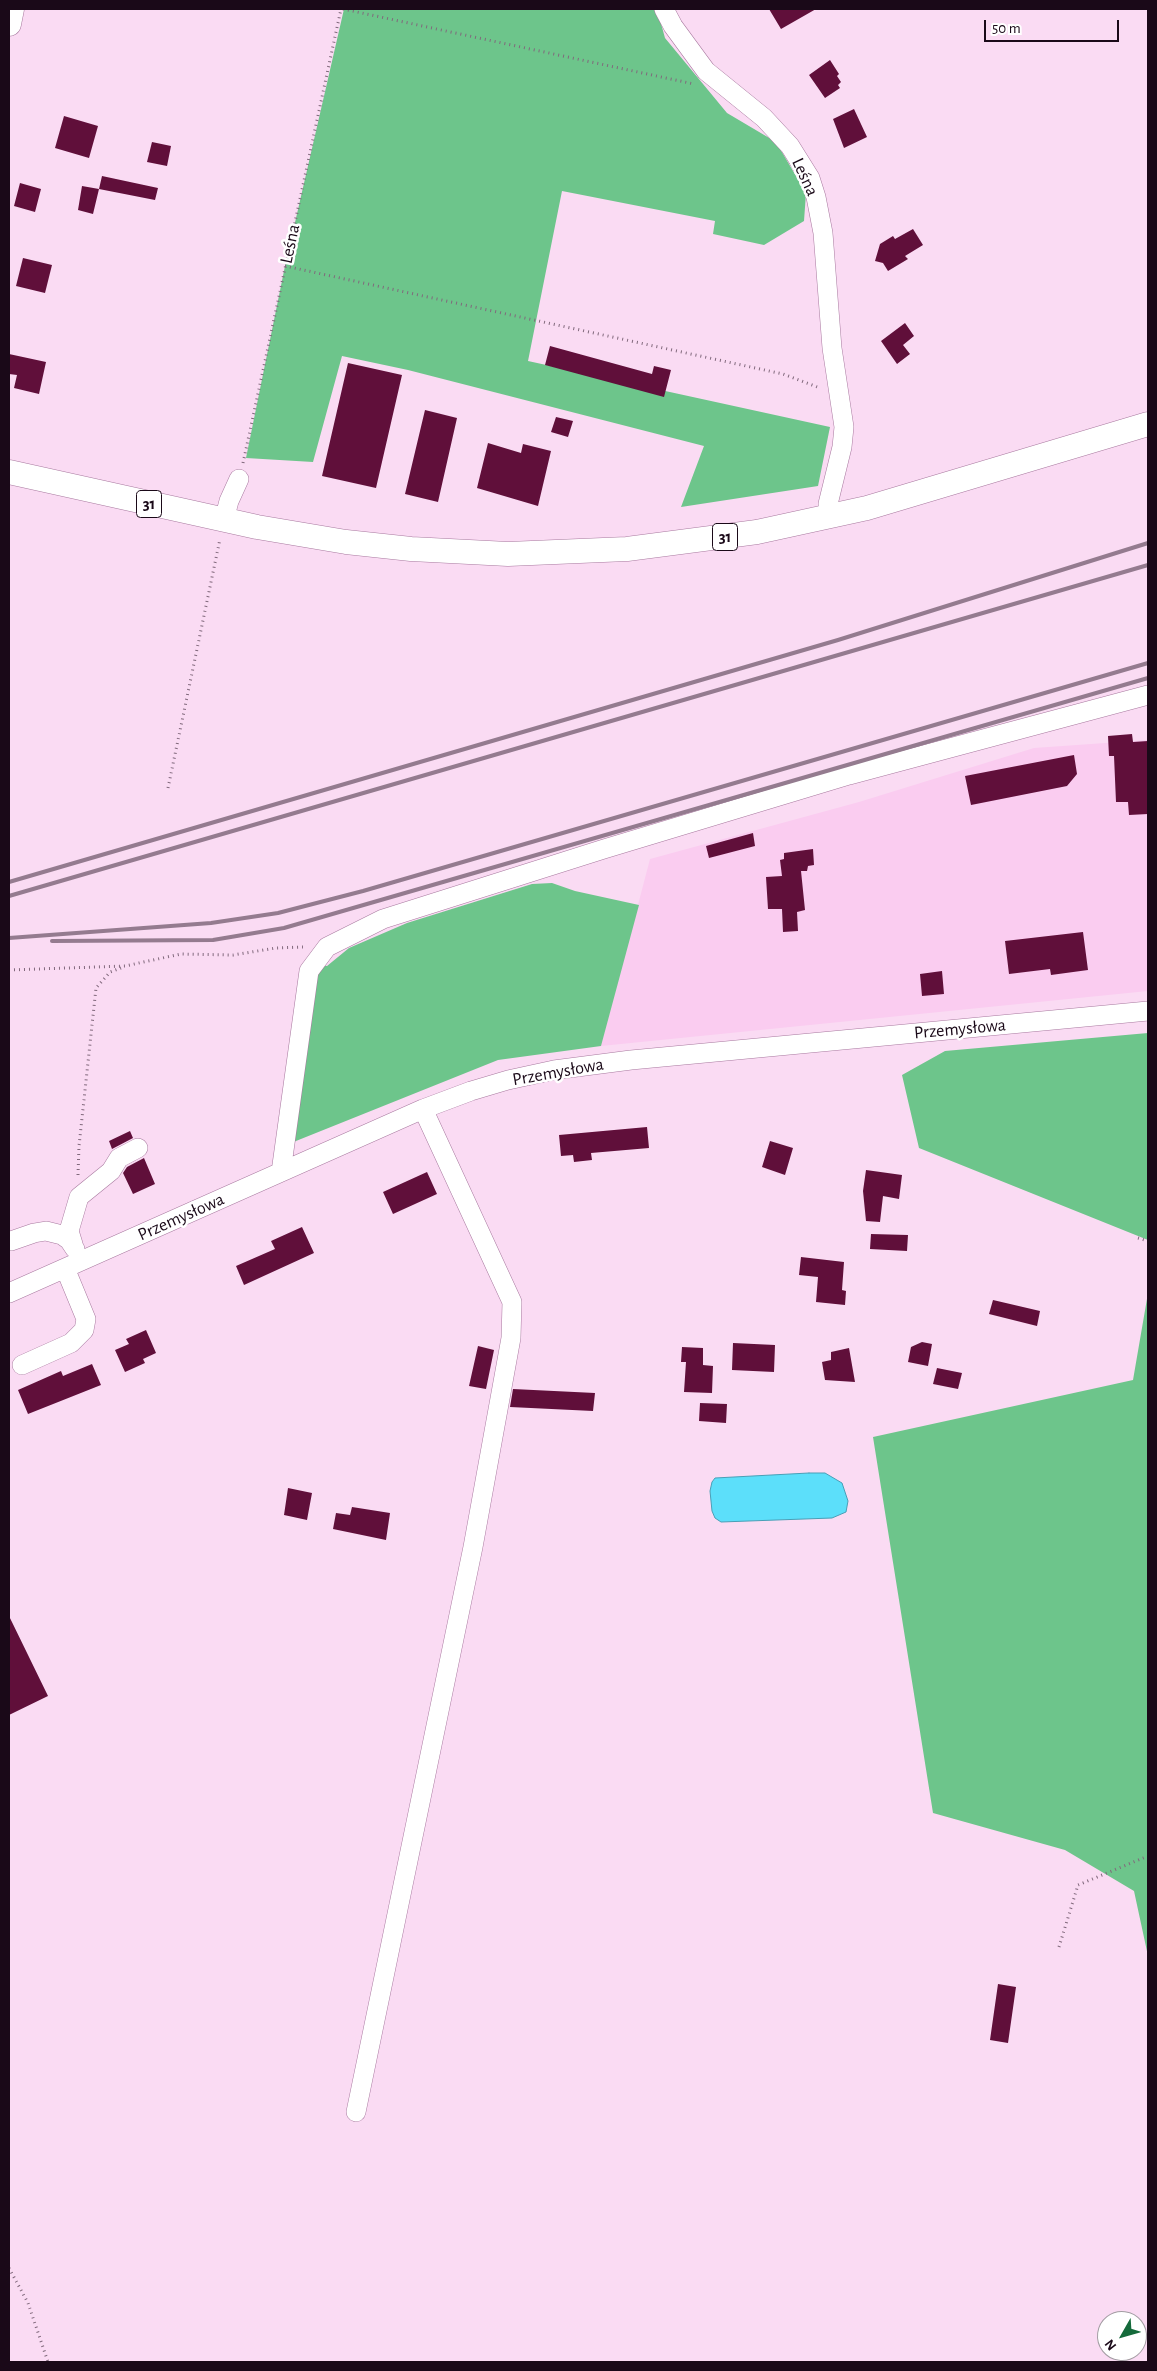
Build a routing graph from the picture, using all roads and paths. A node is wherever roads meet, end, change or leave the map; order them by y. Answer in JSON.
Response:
{"nodes":[{"id":1,"x":12,"y":9,"type":"edge"},
{"id":2,"x":342,"y":9,"type":"edge"},
{"id":3,"x":664,"y":9,"type":"edge"},
{"id":4,"x":9,"y":24,"type":"edge"},
{"id":5,"x":731,"y":92,"type":"junction"},
{"id":6,"x":285,"y":266,"type":"junction"},
{"id":7,"x":839,"y":396,"type":"junction"},
{"id":8,"x":1148,"y":424,"type":"edge"},
{"id":9,"x":9,"y":472,"type":"edge"},
{"id":10,"x":239,"y":479,"type":"joint"},
{"id":11,"x":829,"y":517,"type":"junction"},
{"id":12,"x":224,"y":520,"type":"junction"},
{"id":13,"x":1148,"y":695,"type":"edge"},
{"id":14,"x":168,"y":788,"type":"dead end"},
{"id":15,"x":326,"y":947,"type":"junction"},
{"id":16,"x":126,"y":966,"type":"junction"},
{"id":17,"x":9,"y":970,"type":"edge"},
{"id":18,"x":1148,"y":1011,"type":"edge"},
{"id":19,"x":423,"y":1109,"type":"junction"},
{"id":20,"x":138,"y":1148,"type":"dead end"},
{"id":21,"x":282,"y":1172,"type":"junction"},
{"id":22,"x":77,"y":1201,"type":"junction"},
{"id":23,"x":1138,"y":1238,"type":"dead end"},
{"id":24,"x":12,"y":1241,"type":"dead end"},
{"id":25,"x":1148,"y":1242,"type":"edge"},
{"id":26,"x":72,"y":1244,"type":"junction"},
{"id":27,"x":73,"y":1265,"type":"junction"},
{"id":28,"x":9,"y":1293,"type":"edge"},
{"id":29,"x":22,"y":1365,"type":"dead end"},
{"id":30,"x":1148,"y":1856,"type":"edge"},
{"id":31,"x":1059,"y":1947,"type":"dead end"},
{"id":32,"x":356,"y":2112,"type":"dead end"},
{"id":33,"x":9,"y":2268,"type":"edge"},
{"id":34,"x":48,"y":2362,"type":"edge"}],
"edges":[{"from":1,"to":4,"type":"main road"},
{"from":2,"to":5,"type":"path"},
{"from":2,"to":6,"type":"path","name":"Leśna"},
{"from":3,"to":5,"type":"street","name":"Leśna"},
{"from":5,"to":7,"type":"street","name":"Leśna"},
{"from":6,"to":7,"type":"path"},
{"from":6,"to":10,"type":"path","name":"Leśna"},
{"from":7,"to":11,"type":"street","name":"Leśna"},
{"from":8,"to":11,"type":"main road","number":"31"},
{"from":9,"to":12,"type":"main road","number":"31"},
{"from":10,"to":12,"type":"street"},
{"from":11,"to":12,"type":"main road","number":"31"},
{"from":12,"to":14,"type":"path"},
{"from":13,"to":15,"type":"street"},
{"from":15,"to":16,"type":"path"},
{"from":15,"to":21,"type":"street"},
{"from":16,"to":17,"type":"path"},
{"from":16,"to":22,"type":"path"},
{"from":18,"to":19,"type":"street","name":"Przemysłowa"},
{"from":19,"to":21,"type":"street","name":"Przemysłowa"},
{"from":19,"to":32,"type":"street"},
{"from":20,"to":22,"type":"street"},
{"from":21,"to":27,"type":"street","name":"Przemysłowa"},
{"from":22,"to":26,"type":"street"},
{"from":23,"to":25,"type":"path"},
{"from":24,"to":26,"type":"street"},
{"from":26,"to":27,"type":"street"},
{"from":27,"to":28,"type":"street","name":"Przemysłowa"},
{"from":27,"to":29,"type":"street"},
{"from":30,"to":31,"type":"path"},
{"from":33,"to":34,"type":"path"}]}
